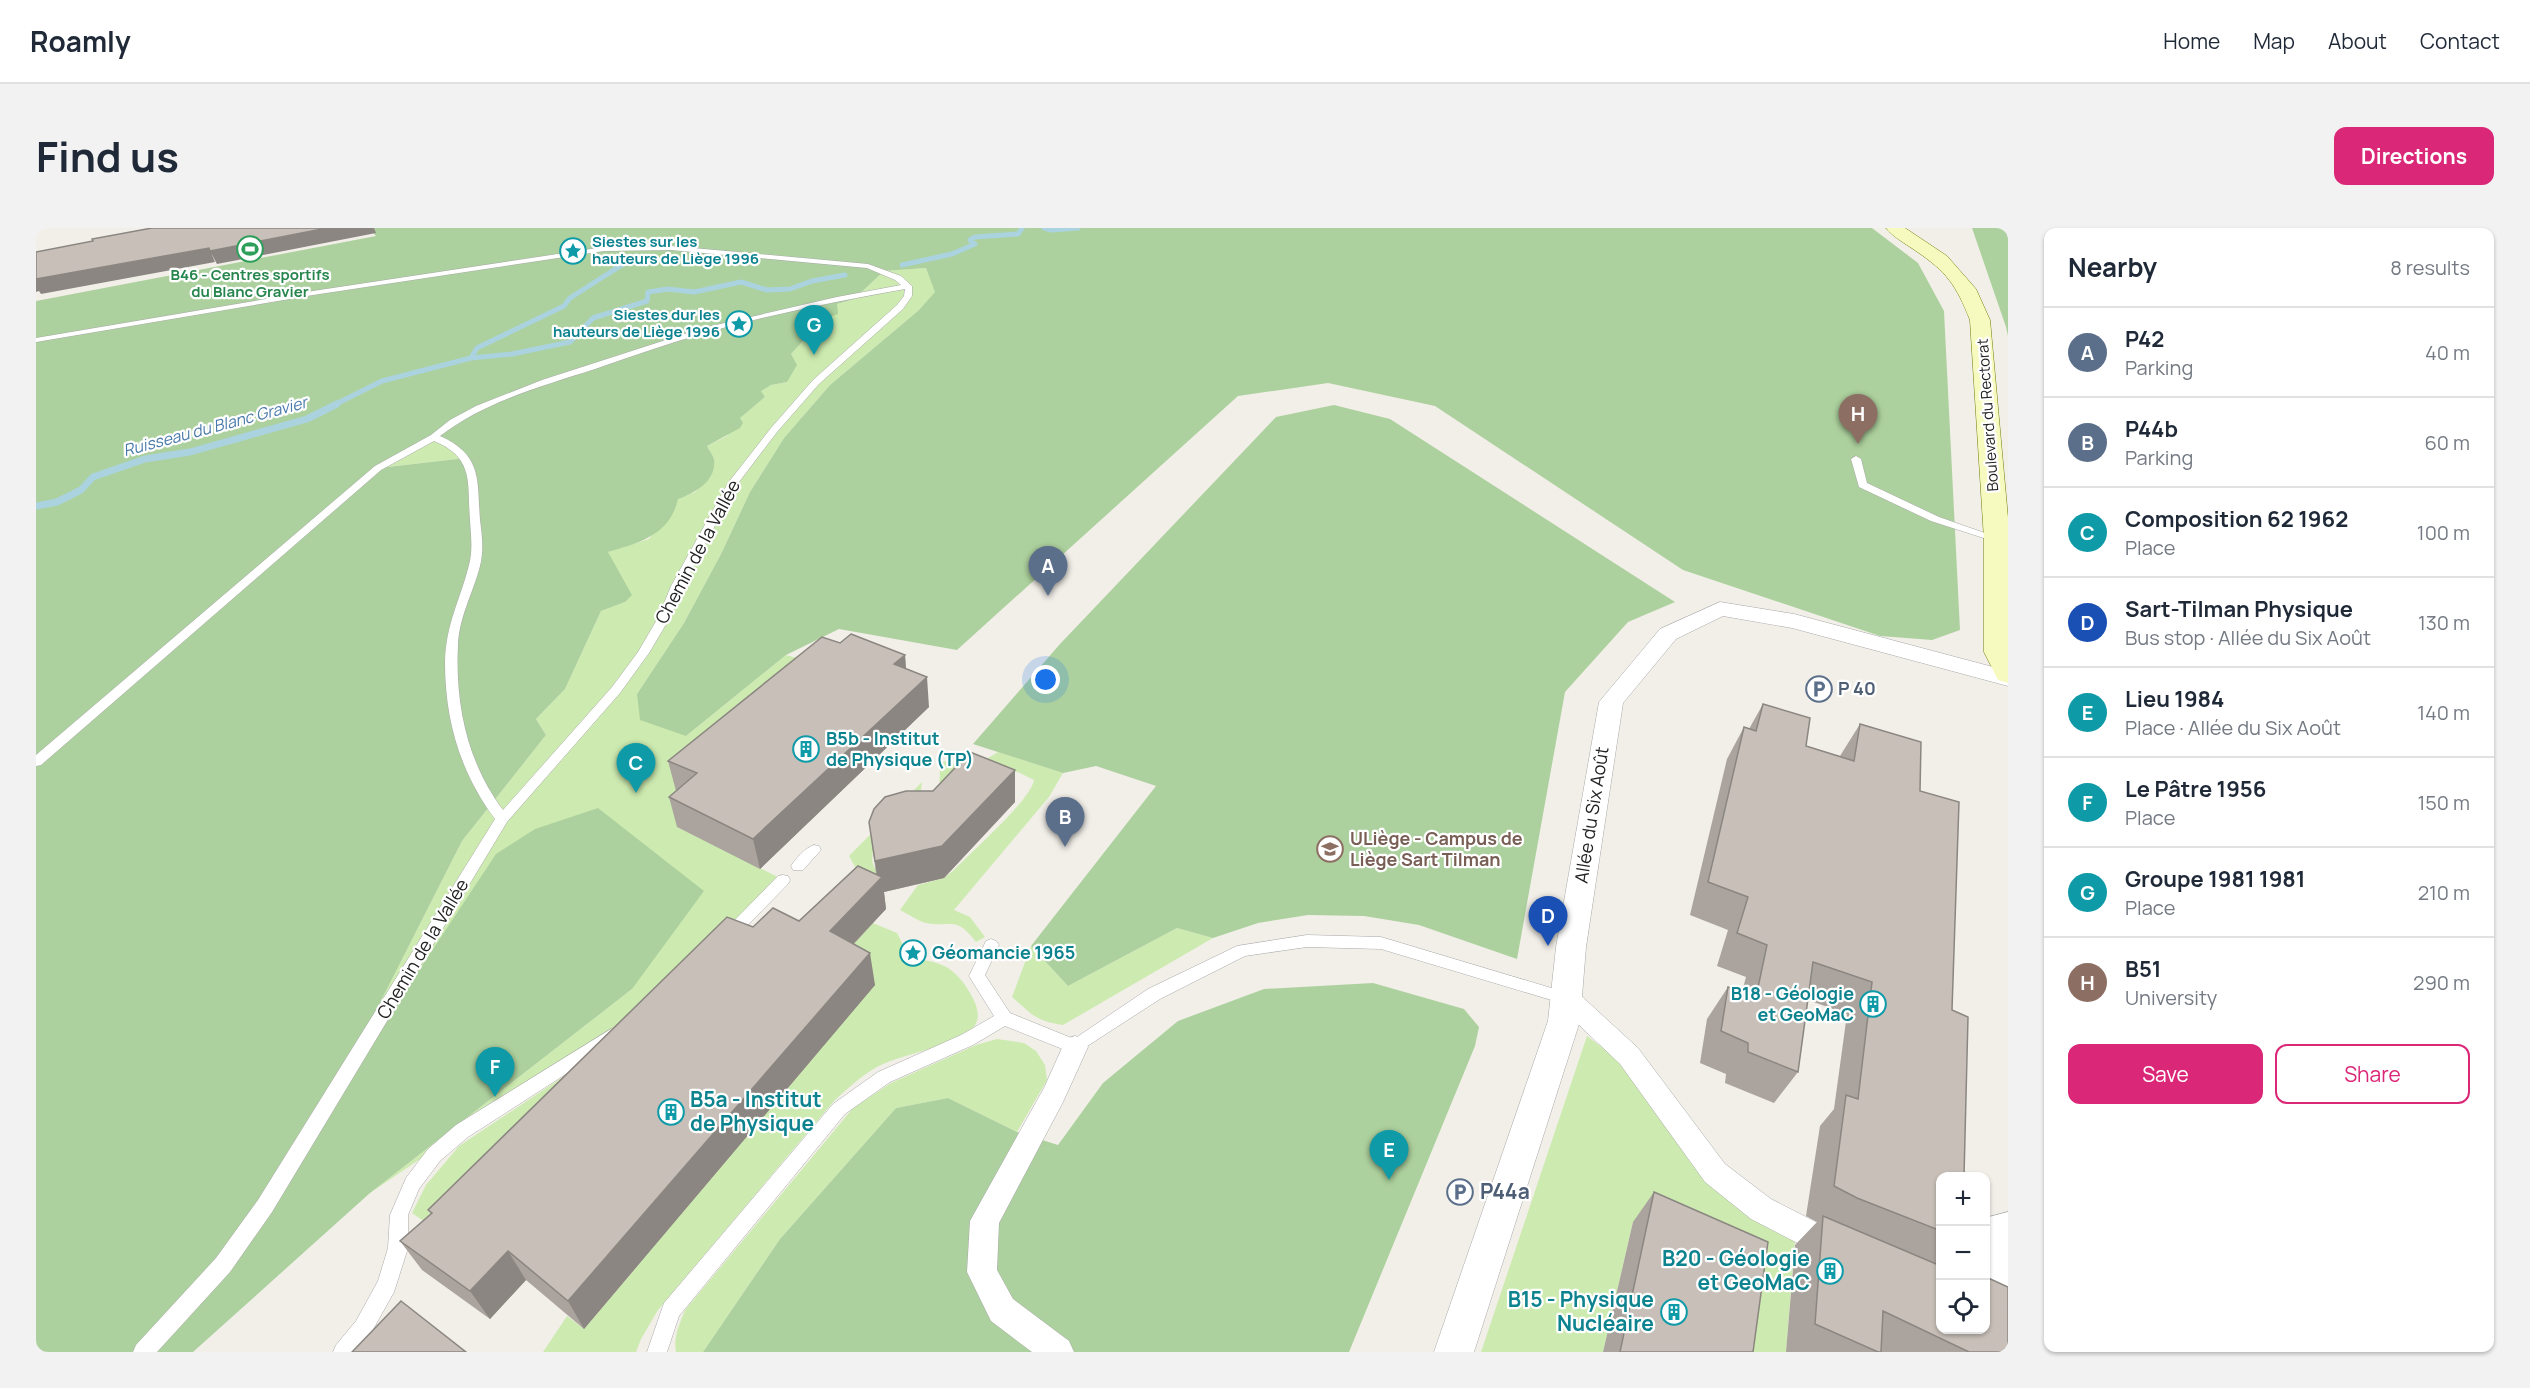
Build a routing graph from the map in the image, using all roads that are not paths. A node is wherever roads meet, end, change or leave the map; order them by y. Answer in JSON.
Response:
{"nodes":[{"id":1,"x":1894,"y":228,"type":"edge"},
{"id":2,"x":908,"y":286,"type":"junction"},
{"id":3,"x":36,"y":340,"type":"edge"},
{"id":4,"x":434,"y":437,"type":"junction"},
{"id":5,"x":1856,"y":459,"type":"dead end"},
{"id":6,"x":1997,"y":539,"type":"junction"},
{"id":7,"x":2008,"y":674,"type":"edge"},
{"id":8,"x":2008,"y":679,"type":"edge"},
{"id":9,"x":36,"y":762,"type":"edge"},
{"id":10,"x":502,"y":819,"type":"junction"},
{"id":11,"x":814,"y":850,"type":"dead end"},
{"id":12,"x":798,"y":866,"type":"dead end"},
{"id":13,"x":783,"y":880,"type":"dead end"},
{"id":14,"x":991,"y":945,"type":"dead end"},
{"id":15,"x":718,"y":946,"type":"edge"},
{"id":16,"x":1568,"y":999,"type":"junction"},
{"id":17,"x":1004,"y":1018,"type":"junction"},
{"id":18,"x":620,"y":1030,"type":"edge"},
{"id":19,"x":1075,"y":1047,"type":"junction"},
{"id":20,"x":2008,"y":1226,"type":"edge"},
{"id":21,"x":1859,"y":1257,"type":"edge"},
{"id":22,"x":1990,"y":1312,"type":"edge"},
{"id":23,"x":143,"y":1352,"type":"edge"},
{"id":24,"x":343,"y":1352,"type":"edge"},
{"id":25,"x":657,"y":1352,"type":"edge"},
{"id":26,"x":1058,"y":1352,"type":"edge"},
{"id":27,"x":1454,"y":1352,"type":"edge"}],
"edges":[{"from":1,"to":6,"type":"main road","name":"Boulevard du Rectorat"},
{"from":2,"to":3,"type":"lane"},
{"from":2,"to":4,"type":"lane"},
{"from":2,"to":10,"type":"lane","name":"Chemin de la Vallée"},
{"from":4,"to":9,"type":"lane"},
{"from":4,"to":10,"type":"lane"},
{"from":5,"to":6,"type":"lane"},
{"from":6,"to":7,"type":"main road","name":"Boulevard du Rectorat"},
{"from":8,"to":16,"type":"street","name":"Allée du Six Août"},
{"from":10,"to":23,"type":"lane","name":"Chemin de la Vallée"},
{"from":11,"to":12,"type":"lane"},
{"from":13,"to":15,"type":"lane"},
{"from":14,"to":17,"type":"lane"},
{"from":16,"to":19,"type":"lane"},
{"from":16,"to":21,"type":"street"},
{"from":16,"to":27,"type":"street","name":"Allée du Six Août"},
{"from":17,"to":19,"type":"lane"},
{"from":17,"to":25,"type":"lane"},
{"from":18,"to":24,"type":"lane"},
{"from":19,"to":26,"type":"street"},
{"from":20,"to":22,"type":"street"}]}
